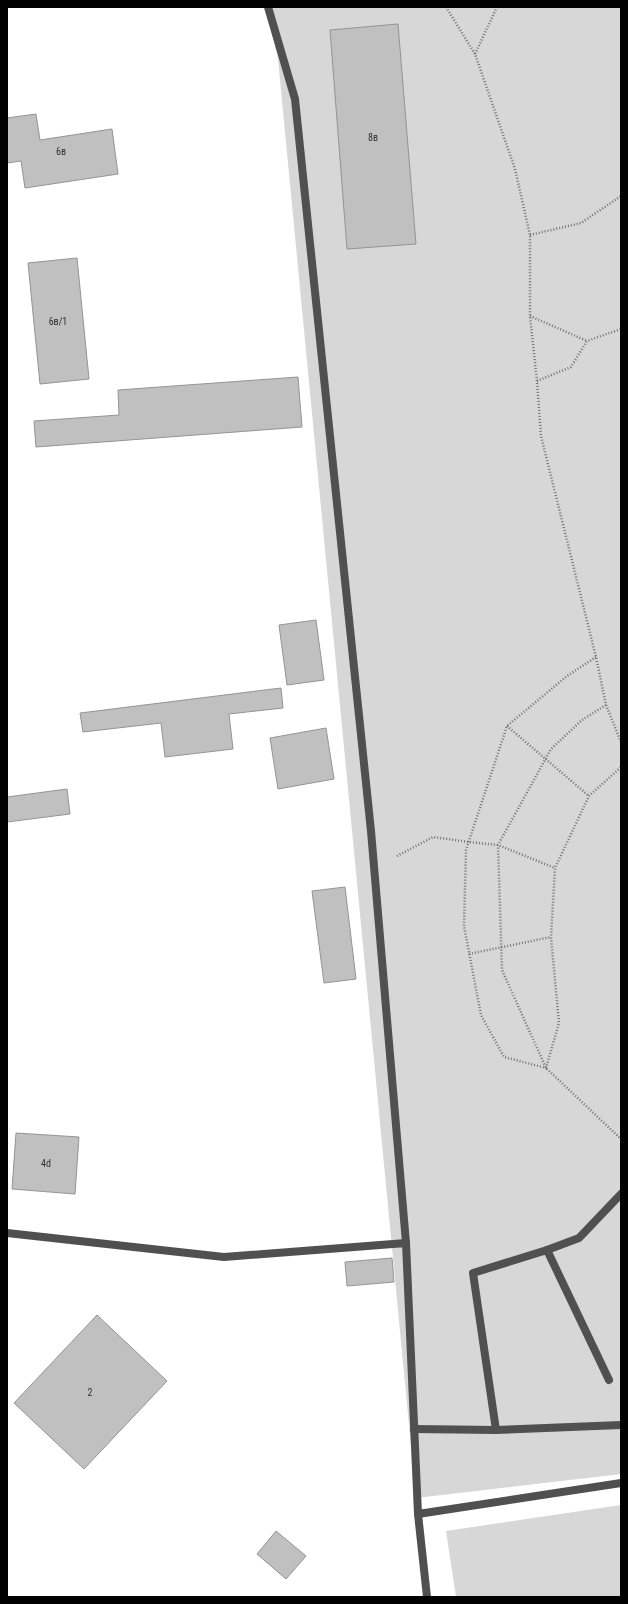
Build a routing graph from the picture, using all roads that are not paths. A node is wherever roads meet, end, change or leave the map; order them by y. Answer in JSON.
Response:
{"nodes":[{"id":1,"x":268,"y":7,"type":"edge"},
{"id":2,"x":621,"y":1194,"type":"edge"},
{"id":3,"x":7,"y":1234,"type":"edge"},
{"id":4,"x":406,"y":1243,"type":"junction"},
{"id":5,"x":547,"y":1250,"type":"junction"},
{"id":6,"x":608,"y":1380,"type":"dead end"},
{"id":7,"x":621,"y":1425,"type":"edge"},
{"id":8,"x":414,"y":1429,"type":"junction"},
{"id":9,"x":496,"y":1430,"type":"junction"},
{"id":10,"x":621,"y":1483,"type":"edge"},
{"id":11,"x":418,"y":1514,"type":"junction"},
{"id":12,"x":427,"y":1597,"type":"edge"}],
"edges":[{"from":1,"to":4,"type":"street"},
{"from":2,"to":5,"type":"street"},
{"from":3,"to":4,"type":"street"},
{"from":4,"to":8,"type":"street"},
{"from":5,"to":6,"type":"street"},
{"from":5,"to":9,"type":"street"},
{"from":7,"to":9,"type":"street"},
{"from":8,"to":9,"type":"street"},
{"from":8,"to":11,"type":"street"},
{"from":10,"to":11,"type":"street"},
{"from":11,"to":12,"type":"street"}]}
